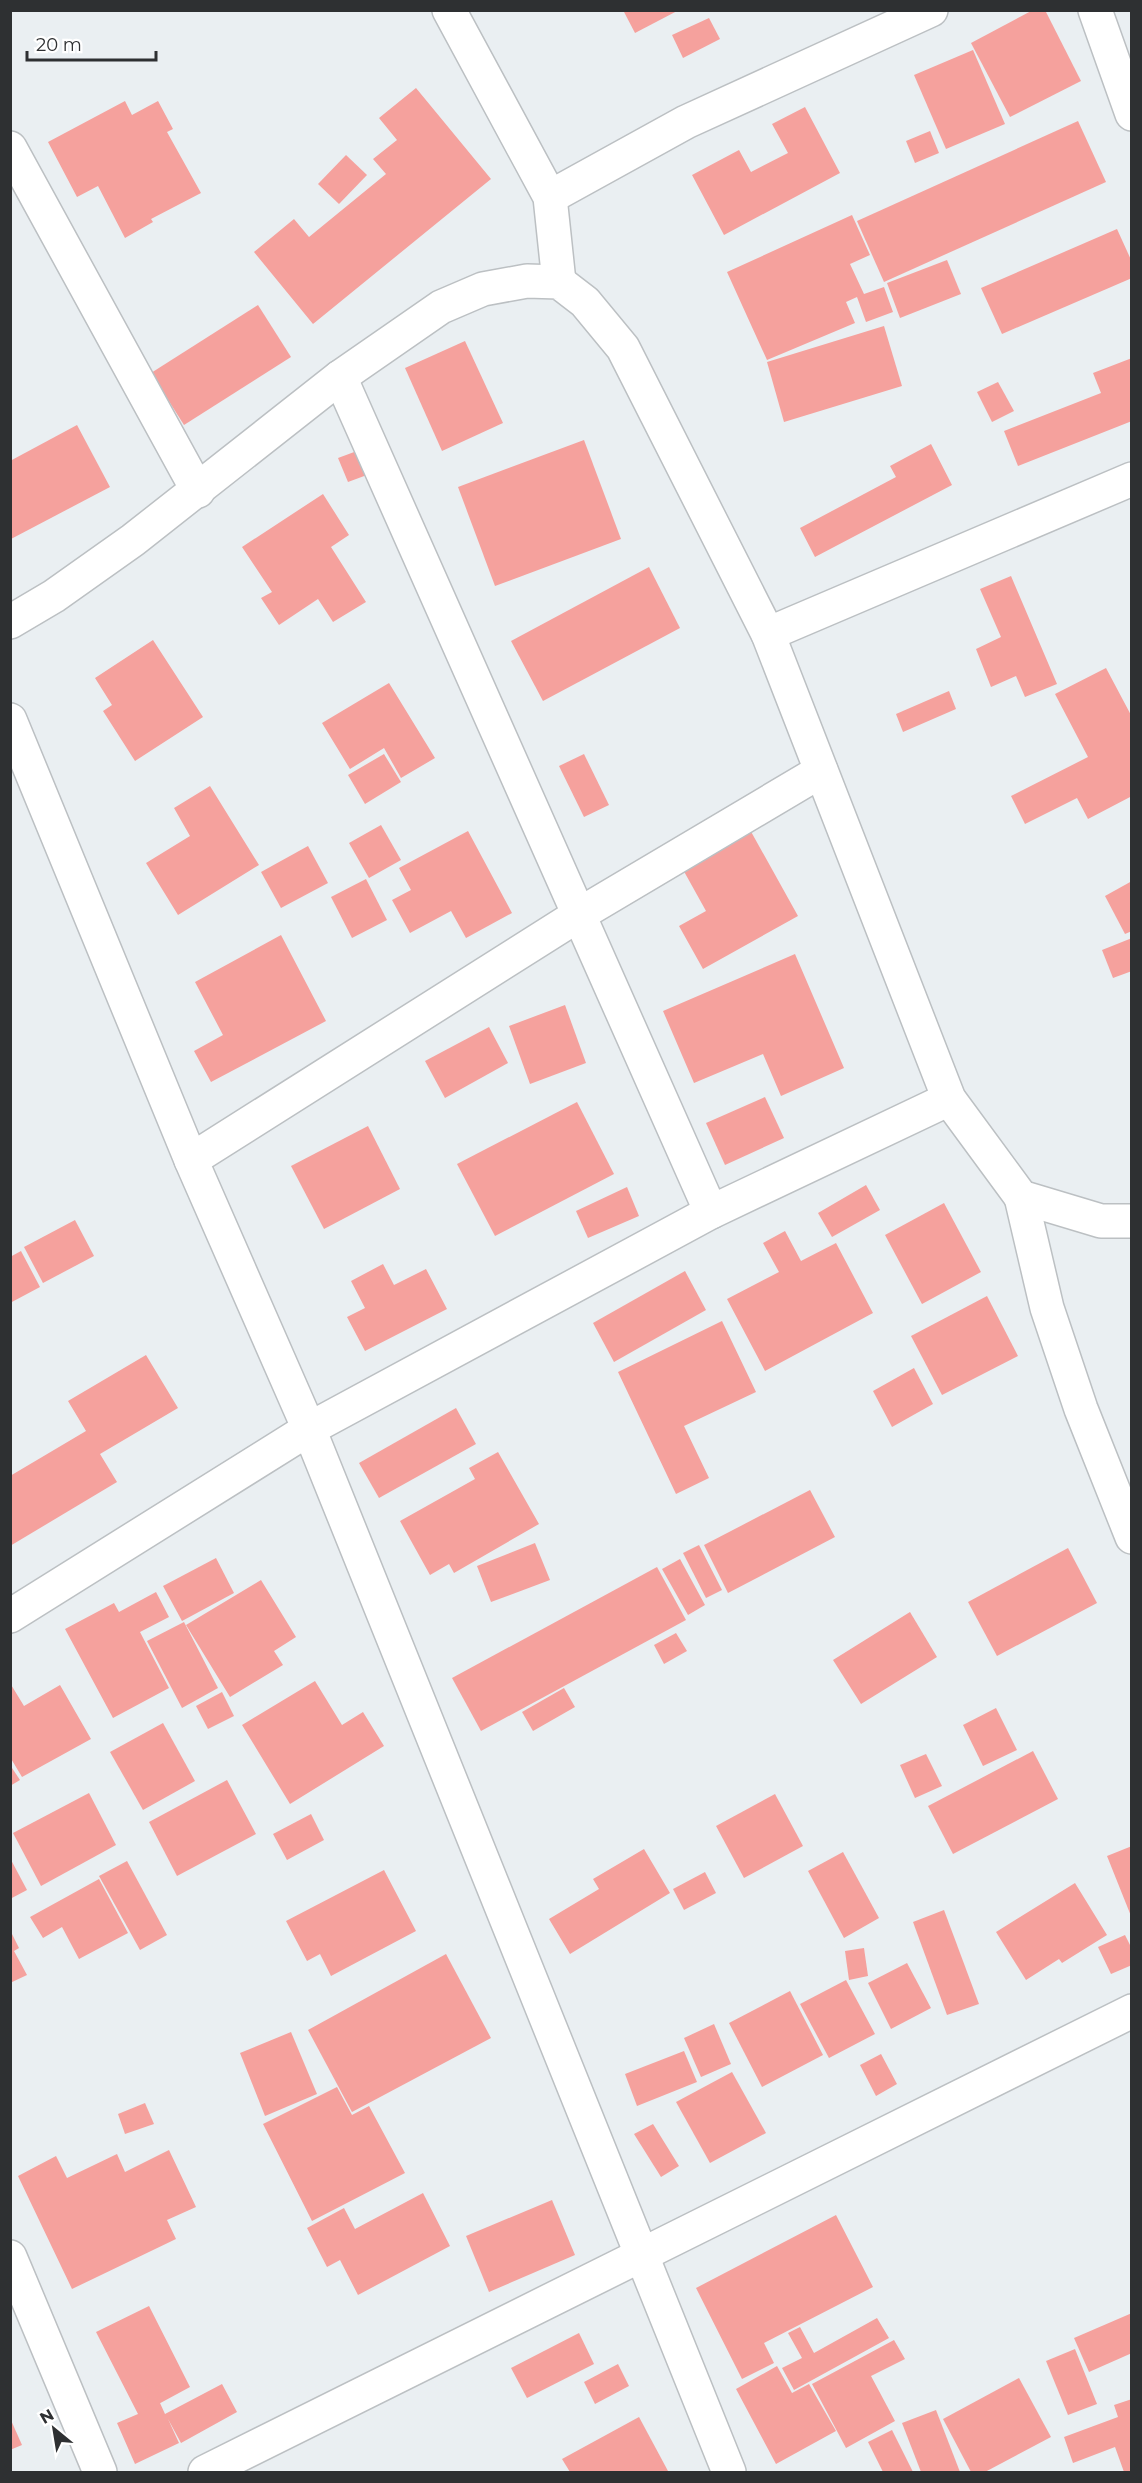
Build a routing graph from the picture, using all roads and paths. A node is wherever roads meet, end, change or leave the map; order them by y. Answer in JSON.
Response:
{"nodes":[{"id":1,"x":449,"y":10,"type":"edge"},
{"id":2,"x":931,"y":10,"type":"edge"},
{"id":3,"x":1095,"y":10,"type":"edge"},
{"id":4,"x":1131,"y":114,"type":"edge"},
{"id":5,"x":13,"y":161,"type":"edge"},
{"id":6,"x":550,"y":197,"type":"junction"},
{"id":7,"x":559,"y":282,"type":"junction"},
{"id":8,"x":340,"y":377,"type":"junction"},
{"id":9,"x":1131,"y":479,"type":"edge"},
{"id":10,"x":198,"y":491,"type":"junction"},
{"id":11,"x":10,"y":622,"type":"edge"},
{"id":12,"x":768,"y":634,"type":"junction"},
{"id":13,"x":10,"y":720,"type":"edge"},
{"id":14,"x":821,"y":771,"type":"junction"},
{"id":15,"x":579,"y":915,"type":"junction"},
{"id":16,"x":949,"y":1099,"type":"junction"},
{"id":17,"x":191,"y":1160,"type":"junction"},
{"id":18,"x":1021,"y":1197,"type":"junction"},
{"id":19,"x":711,"y":1212,"type":"junction"},
{"id":20,"x":1131,"y":1221,"type":"edge"},
{"id":21,"x":309,"y":1429,"type":"junction"},
{"id":22,"x":1131,"y":1537,"type":"edge"},
{"id":23,"x":10,"y":1616,"type":"edge"},
{"id":24,"x":1131,"y":2011,"type":"edge"},
{"id":25,"x":640,"y":2256,"type":"junction"},
{"id":26,"x":10,"y":2257,"type":"edge"},
{"id":27,"x":100,"y":2472,"type":"edge"},
{"id":28,"x":205,"y":2472,"type":"edge"},
{"id":29,"x":729,"y":2472,"type":"edge"}],
"edges":[{"from":1,"to":6,"type":"street"},
{"from":2,"to":6,"type":"street"},
{"from":3,"to":4,"type":"street"},
{"from":5,"to":10,"type":"street"},
{"from":6,"to":7,"type":"street"},
{"from":7,"to":8,"type":"street"},
{"from":7,"to":12,"type":"street"},
{"from":8,"to":10,"type":"street"},
{"from":8,"to":15,"type":"street"},
{"from":9,"to":12,"type":"street"},
{"from":10,"to":11,"type":"street"},
{"from":12,"to":14,"type":"street"},
{"from":13,"to":17,"type":"street"},
{"from":14,"to":15,"type":"street"},
{"from":14,"to":16,"type":"street"},
{"from":15,"to":17,"type":"street"},
{"from":15,"to":19,"type":"street"},
{"from":16,"to":18,"type":"street"},
{"from":16,"to":19,"type":"street"},
{"from":17,"to":21,"type":"street"},
{"from":18,"to":20,"type":"street"},
{"from":18,"to":22,"type":"street"},
{"from":19,"to":21,"type":"street"},
{"from":21,"to":23,"type":"street"},
{"from":21,"to":25,"type":"street"},
{"from":24,"to":25,"type":"street"},
{"from":25,"to":28,"type":"street"},
{"from":25,"to":29,"type":"street"},
{"from":26,"to":27,"type":"street"}]}
